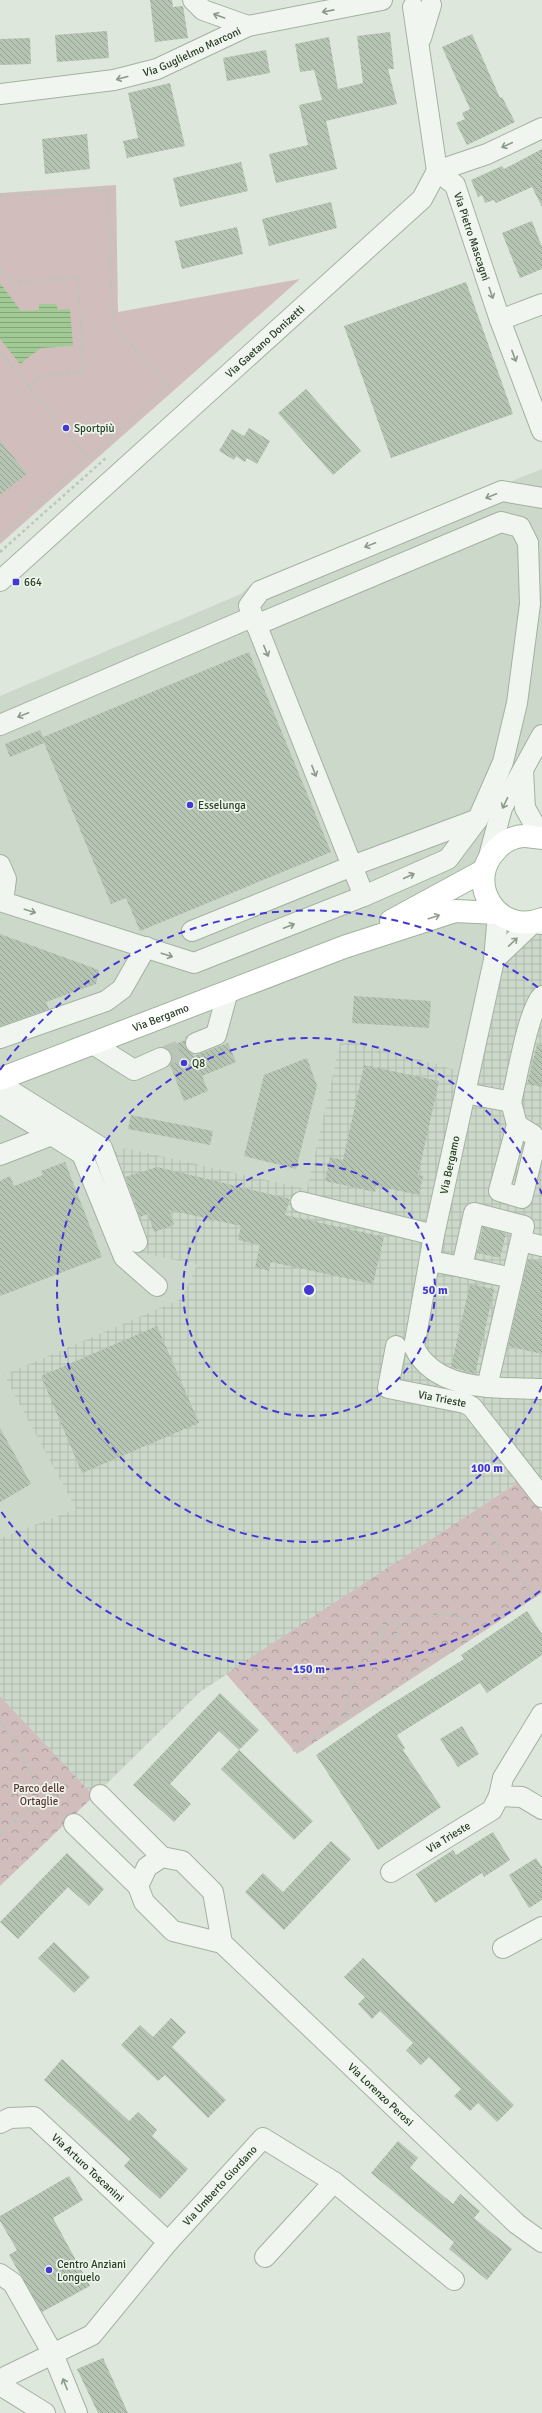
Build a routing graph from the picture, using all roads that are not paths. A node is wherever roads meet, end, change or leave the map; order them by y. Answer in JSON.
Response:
{"nodes":[{"id":1,"x":193,"y":0,"type":"edge"},
{"id":2,"x":382,"y":0,"type":"edge"},
{"id":3,"x":421,"y":3,"type":"edge"},
{"id":4,"x":248,"y":26,"type":"junction"},
{"id":5,"x":0,"y":94,"type":"edge"},
{"id":6,"x":542,"y":128,"type":"edge"},
{"id":7,"x":437,"y":171,"type":"junction"},
{"id":8,"x":542,"y":304,"type":"edge"},
{"id":9,"x":500,"y":320,"type":"junction"},
{"id":10,"x":542,"y":431,"type":"edge"},
{"id":11,"x":542,"y":498,"type":"edge"},
{"id":12,"x":0,"y":581,"type":"edge"},
{"id":13,"x":254,"y":621,"type":"junction"},
{"id":14,"x":535,"y":633,"type":"edge"},
{"id":15,"x":0,"y":725,"type":"edge"},
{"id":16,"x":542,"y":736,"type":"edge"},
{"id":17,"x":532,"y":762,"type":"edge"},
{"id":18,"x":478,"y":818,"type":"junction"},
{"id":19,"x":542,"y":838,"type":"edge"},
{"id":20,"x":486,"y":863,"type":"junction"},
{"id":21,"x":0,"y":865,"type":"edge"},
{"id":22,"x":352,"y":866,"type":"junction"},
{"id":23,"x":364,"y":896,"type":"junction"},
{"id":24,"x":2,"y":901,"type":"edge"},
{"id":25,"x":498,"y":913,"type":"junction"},
{"id":26,"x":539,"y":922,"type":"edge"},
{"id":27,"x":192,"y":931,"type":"dead end"},
{"id":28,"x":344,"y":947,"type":"junction"},
{"id":29,"x":146,"y":948,"type":"junction"},
{"id":30,"x":494,"y":960,"type":"junction"},
{"id":31,"x":228,"y":991,"type":"junction"},
{"id":32,"x":542,"y":996,"type":"edge"},
{"id":33,"x":0,"y":1038,"type":"edge"},
{"id":34,"x":196,"y":1043,"type":"tunnel mouth"},
{"id":35,"x":93,"y":1044,"type":"junction"},
{"id":36,"x":161,"y":1058,"type":"tunnel mouth"},
{"id":37,"x":0,"y":1079,"type":"edge"},
{"id":38,"x":0,"y":1084,"type":"edge"},
{"id":39,"x":465,"y":1093,"type":"junction"},
{"id":40,"x":511,"y":1102,"type":"junction"},
{"id":41,"x":0,"y":1103,"type":"edge"},
{"id":42,"x":517,"y":1125,"type":"dead end"},
{"id":43,"x":52,"y":1135,"type":"junction"},
{"id":44,"x":0,"y":1155,"type":"edge"},
{"id":45,"x":301,"y":1202,"type":"dead end"},
{"id":46,"x":434,"y":1235,"type":"junction"},
{"id":47,"x":521,"y":1241,"type":"junction"},
{"id":48,"x":137,"y":1242,"type":"dead end"},
{"id":49,"x":542,"y":1246,"type":"edge"},
{"id":50,"x":430,"y":1261,"type":"junction"},
{"id":51,"x":462,"y":1267,"type":"junction"},
{"id":52,"x":512,"y":1278,"type":"junction"},
{"id":53,"x":157,"y":1286,"type":"dead end"},
{"id":54,"x":396,"y":1346,"type":"dead end"},
{"id":55,"x":487,"y":1387,"type":"junction"},
{"id":56,"x":542,"y":1389,"type":"edge"},
{"id":57,"x":542,"y":1497,"type":"edge"},
{"id":58,"x":542,"y":1714,"type":"edge"},
{"id":59,"x":100,"y":1795,"type":"dead end"},
{"id":60,"x":499,"y":1796,"type":"junction"},
{"id":61,"x":542,"y":1809,"type":"edge"},
{"id":62,"x":74,"y":1824,"type":"road end"},
{"id":63,"x":162,"y":1857,"type":"junction"},
{"id":64,"x":391,"y":1872,"type":"dead end"},
{"id":65,"x":138,"y":1886,"type":"junction"},
{"id":66,"x":542,"y":1927,"type":"edge"},
{"id":67,"x":222,"y":1943,"type":"junction"},
{"id":68,"x":503,"y":1948,"type":"dead end"},
{"id":69,"x":0,"y":2123,"type":"edge"},
{"id":70,"x":334,"y":2182,"type":"junction"},
{"id":71,"x":168,"y":2242,"type":"junction"},
{"id":72,"x":542,"y":2242,"type":"edge"},
{"id":73,"x":265,"y":2257,"type":"dead end"},
{"id":74,"x":0,"y":2274,"type":"edge"},
{"id":75,"x":454,"y":2280,"type":"dead end"},
{"id":76,"x":53,"y":2354,"type":"junction"},
{"id":77,"x":0,"y":2386,"type":"edge"},
{"id":78,"x":45,"y":2413,"type":"edge"},
{"id":79,"x":77,"y":2413,"type":"edge"}],
"edges":[{"from":4,"to":1,"type":"street","one_way":true},
{"from":2,"to":4,"type":"street","name":"Via Guglielmo Marconi","one_way":true},
{"from":3,"to":7,"type":"street"},
{"from":4,"to":5,"type":"street","name":"Via Guglielmo Marconi","one_way":true},
{"from":6,"to":7,"type":"street","one_way":true},
{"from":7,"to":9,"type":"street","name":"Via Pietro Mascagni","one_way":true},
{"from":7,"to":12,"type":"street","name":"Via Gaetano Donizetti"},
{"from":8,"to":9,"type":"street"},
{"from":9,"to":10,"type":"street","name":"Via Pietro Mascagni","one_way":true},
{"from":11,"to":13,"type":"street","one_way":true},
{"from":13,"to":14,"type":"street"},
{"from":13,"to":15,"type":"street","one_way":true},
{"from":13,"to":22,"type":"street","one_way":true},
{"from":14,"to":18,"type":"street"},
{"from":16,"to":17,"type":"street"},
{"from":17,"to":19,"type":"street"},
{"from":17,"to":20,"type":"street","one_way":true},
{"from":18,"to":22,"type":"street"},
{"from":23,"to":18,"type":"street","one_way":true},
{"from":19,"to":20,"type":"main road","name":"Via Bergamo"},
{"from":20,"to":25,"type":"main road"},
{"from":20,"to":28,"type":"main road","name":"Via Bergamo"},
{"from":21,"to":24,"type":"street"},
{"from":22,"to":23,"type":"street"},
{"from":22,"to":27,"type":"street"},
{"from":29,"to":23,"type":"street","one_way":true},
{"from":24,"to":29,"type":"street","one_way":true},
{"from":25,"to":26,"type":"main road"},
{"from":28,"to":25,"type":"main road","name":"Via Bergamo","one_way":true},
{"from":25,"to":30,"type":"street","name":"Via Bergamo"},
{"from":30,"to":26,"type":"street","one_way":true},
{"from":28,"to":31,"type":"main road","name":"Via Bergamo"},
{"from":29,"to":33,"type":"street"},
{"from":30,"to":39,"type":"street","name":"Via Bergamo"},
{"from":31,"to":34,"type":"street"},
{"from":31,"to":35,"type":"main road","name":"Via Bergamo"},
{"from":32,"to":40,"type":"street"},
{"from":35,"to":36,"type":"street"},
{"from":35,"to":37,"type":"main road","name":"Via Bergamo"},
{"from":38,"to":48,"type":"street"},
{"from":39,"to":40,"type":"street"},
{"from":39,"to":46,"type":"street","name":"Via Bergamo"},
{"from":40,"to":42,"type":"street"},
{"from":41,"to":43,"type":"street"},
{"from":43,"to":44,"type":"street"},
{"from":43,"to":53,"type":"street"},
{"from":45,"to":46,"type":"street"},
{"from":46,"to":50,"type":"street","name":"Via Bergamo"},
{"from":47,"to":49,"type":"street"},
{"from":47,"to":51,"type":"street"},
{"from":47,"to":52,"type":"street"},
{"from":50,"to":51,"type":"street"},
{"from":50,"to":55,"type":"street","name":"Via Bergamo"},
{"from":51,"to":52,"type":"street"},
{"from":52,"to":55,"type":"street"},
{"from":54,"to":57,"type":"street","name":"Via Trieste"},
{"from":55,"to":56,"type":"street","name":"Via Bergamo"},
{"from":58,"to":60,"type":"street","name":"Via Trieste"},
{"from":59,"to":63,"type":"street"},
{"from":60,"to":61,"type":"street"},
{"from":60,"to":64,"type":"street","name":"Via Trieste"},
{"from":62,"to":65,"type":"street"},
{"from":63,"to":65,"type":"street"},
{"from":63,"to":67,"type":"street"},
{"from":65,"to":67,"type":"street","name":"Via Lorenzo Perosi"},
{"from":66,"to":68,"type":"street"},
{"from":67,"to":72,"type":"street","name":"Via Lorenzo Perosi"},
{"from":69,"to":71,"type":"street","name":"Via Arturo Toscanini"},
{"from":70,"to":71,"type":"street","name":"Via Umberto Giordano"},
{"from":70,"to":73,"type":"street"},
{"from":70,"to":75,"type":"street","name":"Via Umberto Giordano"},
{"from":71,"to":76,"type":"street","name":"Via Umberto Giordano"},
{"from":74,"to":76,"type":"street"},
{"from":76,"to":77,"type":"street","name":"Via Umberto Giordano"},
{"from":79,"to":76,"type":"street","one_way":true},
{"from":77,"to":78,"type":"street"}]}
